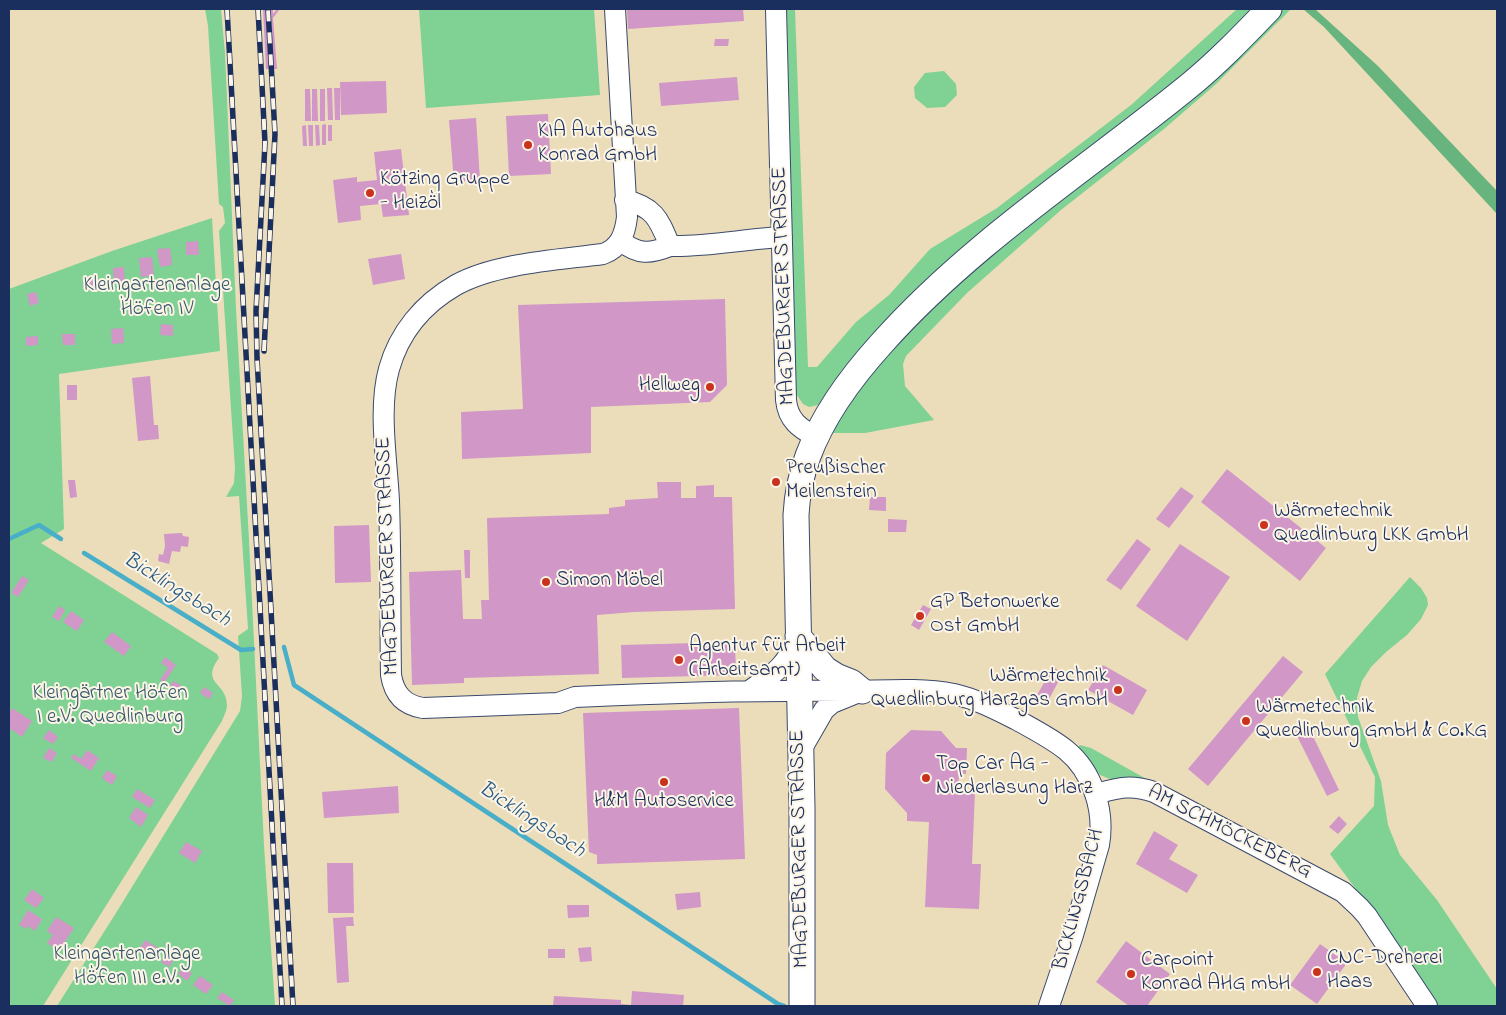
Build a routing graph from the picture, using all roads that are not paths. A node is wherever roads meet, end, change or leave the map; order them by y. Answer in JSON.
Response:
{"nodes":[{"id":1,"x":615,"y":9,"type":"edge"},
{"id":2,"x":776,"y":9,"type":"edge"},
{"id":3,"x":1268,"y":9,"type":"edge"},
{"id":4,"x":626,"y":209,"type":"junction"},
{"id":5,"x":782,"y":238,"type":"junction"},
{"id":6,"x":621,"y":241,"type":"junction"},
{"id":7,"x":670,"y":246,"type":"junction"},
{"id":8,"x":816,"y":436,"type":"junction"},
{"id":9,"x":798,"y":636,"type":"junction"},
{"id":10,"x":749,"y":690,"type":"junction"},
{"id":11,"x":799,"y":691,"type":"junction"},
{"id":12,"x":862,"y":691,"type":"junction"},
{"id":13,"x":801,"y":750,"type":"junction"},
{"id":14,"x":1095,"y":794,"type":"junction"},
{"id":15,"x":802,"y":1006,"type":"edge"},
{"id":16,"x":1049,"y":1006,"type":"edge"},
{"id":17,"x":1427,"y":1006,"type":"edge"}],
"edges":[{"from":1,"to":4,"type":"street"},
{"from":2,"to":5,"type":"street","name":"MAGDEBURGER STRASSE"},
{"from":3,"to":8,"type":"main road"},
{"from":4,"to":6,"type":"street"},
{"from":4,"to":7,"type":"street"},
{"from":5,"to":7,"type":"street"},
{"from":5,"to":8,"type":"street","name":"MAGDEBURGER STRASSE"},
{"from":6,"to":7,"type":"street"},
{"from":6,"to":10,"type":"street","name":"MAGDEBURGER STRASSE"},
{"from":8,"to":9,"type":"main road","name":"MAGDEBURGER STRASSE"},
{"from":9,"to":10,"type":"street"},
{"from":9,"to":11,"type":"main road","name":"MAGDEBURGER STRASSE"},
{"from":9,"to":12,"type":"main road"},
{"from":10,"to":11,"type":"street","name":"MAGDEBURGER STRASSE"},
{"from":11,"to":12,"type":"street"},
{"from":11,"to":13,"type":"main road","name":"MAGDEBURGER STRASSE"},
{"from":12,"to":13,"type":"street"},
{"from":12,"to":14,"type":"street"},
{"from":13,"to":15,"type":"main road","name":"MAGDEBURGER STRASSE"},
{"from":14,"to":16,"type":"street","name":"BICKLINGSBACH"},
{"from":14,"to":17,"type":"street","name":"AM SCHMÖCKEBERG"}]}
